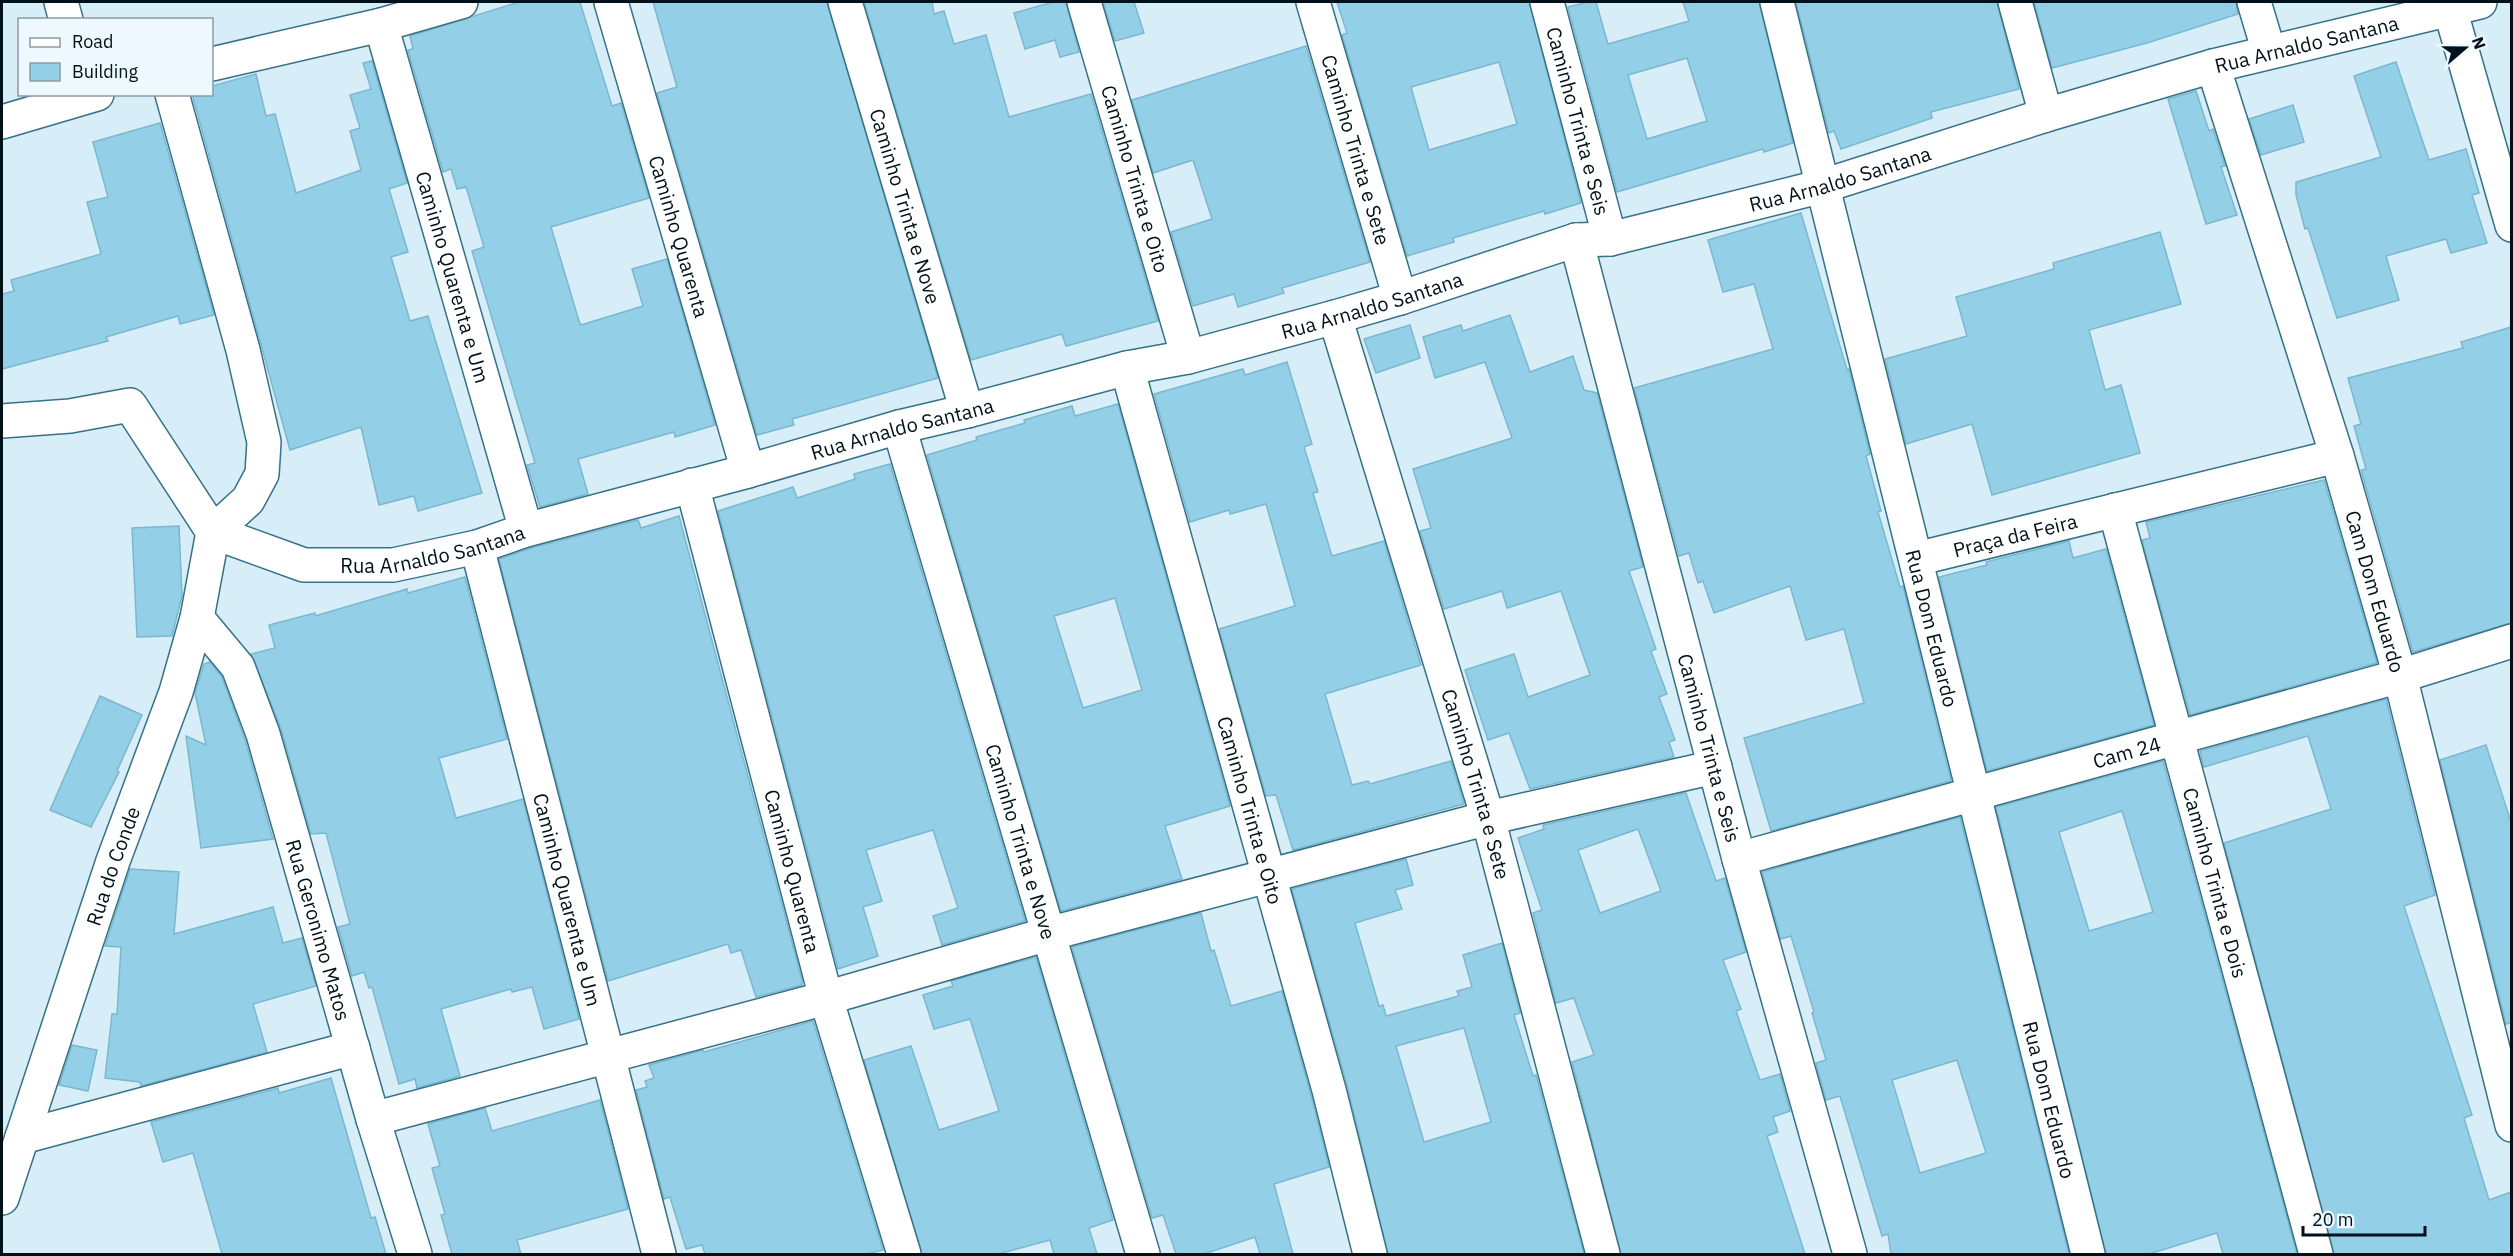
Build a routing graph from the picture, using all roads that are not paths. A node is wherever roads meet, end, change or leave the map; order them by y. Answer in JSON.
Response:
{"nodes":[{"id":1,"x":61,"y":2,"type":"edge"},
{"id":2,"x":461,"y":2,"type":"edge"},
{"id":3,"x":611,"y":2,"type":"edge"},
{"id":4,"x":845,"y":2,"type":"edge"},
{"id":5,"x":1083,"y":2,"type":"edge"},
{"id":6,"x":1313,"y":2,"type":"edge"},
{"id":7,"x":1547,"y":2,"type":"edge"},
{"id":8,"x":1777,"y":2,"type":"edge"},
{"id":9,"x":2015,"y":2,"type":"edge"},
{"id":10,"x":2254,"y":2,"type":"edge"},
{"id":11,"x":2465,"y":5,"type":"edge"},
{"id":12,"x":65,"y":18,"type":"edge"},
{"id":13,"x":381,"y":25,"type":"junction"},
{"id":14,"x":2269,"y":52,"type":"junction"},
{"id":15,"x":213,"y":64,"type":"edge"},
{"id":16,"x":2214,"y":66,"type":"junction"},
{"id":17,"x":89,"y":96,"type":"edge"},
{"id":18,"x":173,"y":96,"type":"edge"},
{"id":19,"x":2046,"y":115,"type":"junction"},
{"id":20,"x":2,"y":122,"type":"edge"},
{"id":21,"x":1823,"y":186,"type":"junction"},
{"id":22,"x":2511,"y":225,"type":"edge"},
{"id":23,"x":1610,"y":239,"type":"junction"},
{"id":24,"x":1576,"y":240,"type":"junction"},
{"id":25,"x":1400,"y":298,"type":"junction"},
{"id":26,"x":1335,"y":317,"type":"junction"},
{"id":27,"x":1188,"y":357,"type":"junction"},
{"id":28,"x":1127,"y":368,"type":"junction"},
{"id":29,"x":967,"y":411,"type":"junction"},
{"id":30,"x":2,"y":421,"type":"edge"},
{"id":31,"x":899,"y":427,"type":"junction"},
{"id":32,"x":2337,"y":456,"type":"junction"},
{"id":33,"x":748,"y":471,"type":"junction"},
{"id":34,"x":692,"y":485,"type":"junction"},
{"id":35,"x":2115,"y":510,"type":"junction"},
{"id":36,"x":526,"y":530,"type":"junction"},
{"id":37,"x":213,"y":532,"type":"junction"},
{"id":38,"x":477,"y":547,"type":"junction"},
{"id":39,"x":1916,"y":559,"type":"junction"},
{"id":40,"x":197,"y":618,"type":"junction"},
{"id":41,"x":2511,"y":641,"type":"edge"},
{"id":42,"x":2400,"y":676,"type":"junction"},
{"id":43,"x":2178,"y":738,"type":"junction"},
{"id":44,"x":1715,"y":767,"type":"junction"},
{"id":45,"x":1972,"y":793,"type":"junction"},
{"id":46,"x":1488,"y":819,"type":"junction"},
{"id":47,"x":1739,"y":859,"type":"junction"},
{"id":48,"x":1269,"y":877,"type":"junction"},
{"id":49,"x":1048,"y":934,"type":"junction"},
{"id":50,"x":826,"y":998,"type":"junction"},
{"id":51,"x":353,"y":1048,"type":"junction"},
{"id":52,"x":610,"y":1057,"type":"junction"},
{"id":53,"x":373,"y":1119,"type":"junction"},
{"id":54,"x":2511,"y":1125,"type":"edge"},
{"id":55,"x":22,"y":1137,"type":"junction"},
{"id":56,"x":2,"y":1198,"type":"edge"},
{"id":57,"x":415,"y":1254,"type":"edge"},
{"id":58,"x":659,"y":1254,"type":"edge"},
{"id":59,"x":904,"y":1254,"type":"edge"},
{"id":60,"x":1143,"y":1254,"type":"edge"},
{"id":61,"x":1370,"y":1254,"type":"edge"},
{"id":62,"x":1603,"y":1254,"type":"edge"},
{"id":63,"x":1850,"y":1254,"type":"edge"},
{"id":64,"x":2088,"y":1254,"type":"edge"},
{"id":65,"x":2316,"y":1254,"type":"edge"}],
"edges":[{"from":1,"to":12,"type":"street"},
{"from":2,"to":13,"type":"street"},
{"from":3,"to":33,"type":"street","name":"Caminho Quarenta"},
{"from":4,"to":29,"type":"street","name":"Caminho Trinta e Nove"},
{"from":5,"to":27,"type":"street","name":"Caminho Trinta e Oito"},
{"from":6,"to":25,"type":"street","name":"Caminho Trinta e Sete"},
{"from":7,"to":23,"type":"street","name":"Caminho Trinta e Seis"},
{"from":8,"to":21,"type":"street","name":"Rua Dom Eduardo"},
{"from":9,"to":19,"type":"street"},
{"from":10,"to":14,"type":"street"},
{"from":11,"to":14,"type":"street","name":"Rua Arnaldo Santana"},
{"from":11,"to":22,"type":"street"},
{"from":13,"to":15,"type":"street"},
{"from":13,"to":36,"type":"street","name":"Caminho Quarenta e Um"},
{"from":14,"to":16,"type":"street","name":"Rua Arnaldo Santana"},
{"from":16,"to":19,"type":"street","name":"Rua Arnaldo Santana"},
{"from":16,"to":32,"type":"street","name":"Cam Dom Eduardo"},
{"from":17,"to":20,"type":"street"},
{"from":18,"to":37,"type":"street"},
{"from":19,"to":21,"type":"street","name":"Rua Arnaldo Santana"},
{"from":21,"to":23,"type":"street","name":"Rua Arnaldo Santana"},
{"from":21,"to":39,"type":"street","name":"Rua Dom Eduardo"},
{"from":23,"to":24,"type":"street","name":"Rua Arnaldo Santana"},
{"from":24,"to":25,"type":"street","name":"Rua Arnaldo Santana"},
{"from":24,"to":44,"type":"street","name":"Caminho Trinta e Seis"},
{"from":25,"to":26,"type":"street","name":"Rua Arnaldo Santana"},
{"from":26,"to":27,"type":"street","name":"Rua Arnaldo Santana"},
{"from":26,"to":46,"type":"street","name":"Caminho Trinta e Sete"},
{"from":27,"to":28,"type":"street","name":"Rua Arnaldo Santana"},
{"from":28,"to":29,"type":"street","name":"Rua Arnaldo Santana"},
{"from":28,"to":48,"type":"street","name":"Caminho Trinta e Oito"},
{"from":29,"to":31,"type":"street","name":"Rua Arnaldo Santana"},
{"from":30,"to":37,"type":"street"},
{"from":31,"to":33,"type":"street","name":"Rua Arnaldo Santana"},
{"from":31,"to":49,"type":"street","name":"Caminho Trinta e Nove"},
{"from":32,"to":35,"type":"street","name":"Praça da Feira"},
{"from":32,"to":42,"type":"street","name":"Cam Dom Eduardo"},
{"from":33,"to":34,"type":"street","name":"Rua Arnaldo Santana"},
{"from":34,"to":36,"type":"street","name":"Rua Arnaldo Santana"},
{"from":34,"to":50,"type":"street","name":"Caminho Quarenta"},
{"from":35,"to":39,"type":"street","name":"Praça da Feira"},
{"from":35,"to":43,"type":"street","name":"Caminho Trinta e Dois"},
{"from":36,"to":38,"type":"street","name":"Rua Arnaldo Santana"},
{"from":37,"to":38,"type":"street","name":"Rua Arnaldo Santana"},
{"from":37,"to":40,"type":"street","name":"Rua do Conde"},
{"from":38,"to":52,"type":"street","name":"Caminho Quarenta e Um"},
{"from":39,"to":45,"type":"street","name":"Rua Dom Eduardo"},
{"from":40,"to":51,"type":"street","name":"Rua Geronimo Matos"},
{"from":40,"to":55,"type":"street","name":"Rua do Conde"},
{"from":41,"to":42,"type":"street","name":"Cam 24"},
{"from":42,"to":43,"type":"street","name":"Cam 24"},
{"from":42,"to":54,"type":"street","name":"Cam Dom Eduardo"},
{"from":43,"to":45,"type":"street","name":"Cam 24"},
{"from":43,"to":65,"type":"street","name":"Caminho Trinta e Dois"},
{"from":44,"to":46,"type":"street"},
{"from":44,"to":47,"type":"street","name":"Caminho Trinta e Seis"},
{"from":45,"to":47,"type":"street","name":"Cam 24"},
{"from":45,"to":64,"type":"street","name":"Rua Dom Eduardo"},
{"from":46,"to":48,"type":"street"},
{"from":46,"to":62,"type":"street","name":"Caminho Trinta e Sete"},
{"from":47,"to":63,"type":"street","name":"Caminho Trinta e Seis"},
{"from":48,"to":49,"type":"street"},
{"from":48,"to":61,"type":"street","name":"Caminho Trinta e Oito"},
{"from":49,"to":50,"type":"street"},
{"from":49,"to":60,"type":"street","name":"Caminho Trinta e Nove"},
{"from":50,"to":52,"type":"street"},
{"from":50,"to":59,"type":"street","name":"Caminho Quarenta"},
{"from":51,"to":53,"type":"street","name":"Rua Geronimo Matos"},
{"from":51,"to":55,"type":"street"},
{"from":52,"to":53,"type":"street"},
{"from":52,"to":58,"type":"street","name":"Caminho Quarenta e Um"},
{"from":53,"to":57,"type":"street","name":"Rua Geronimo Matos"},
{"from":55,"to":56,"type":"street","name":"Rua do Conde"}]}
